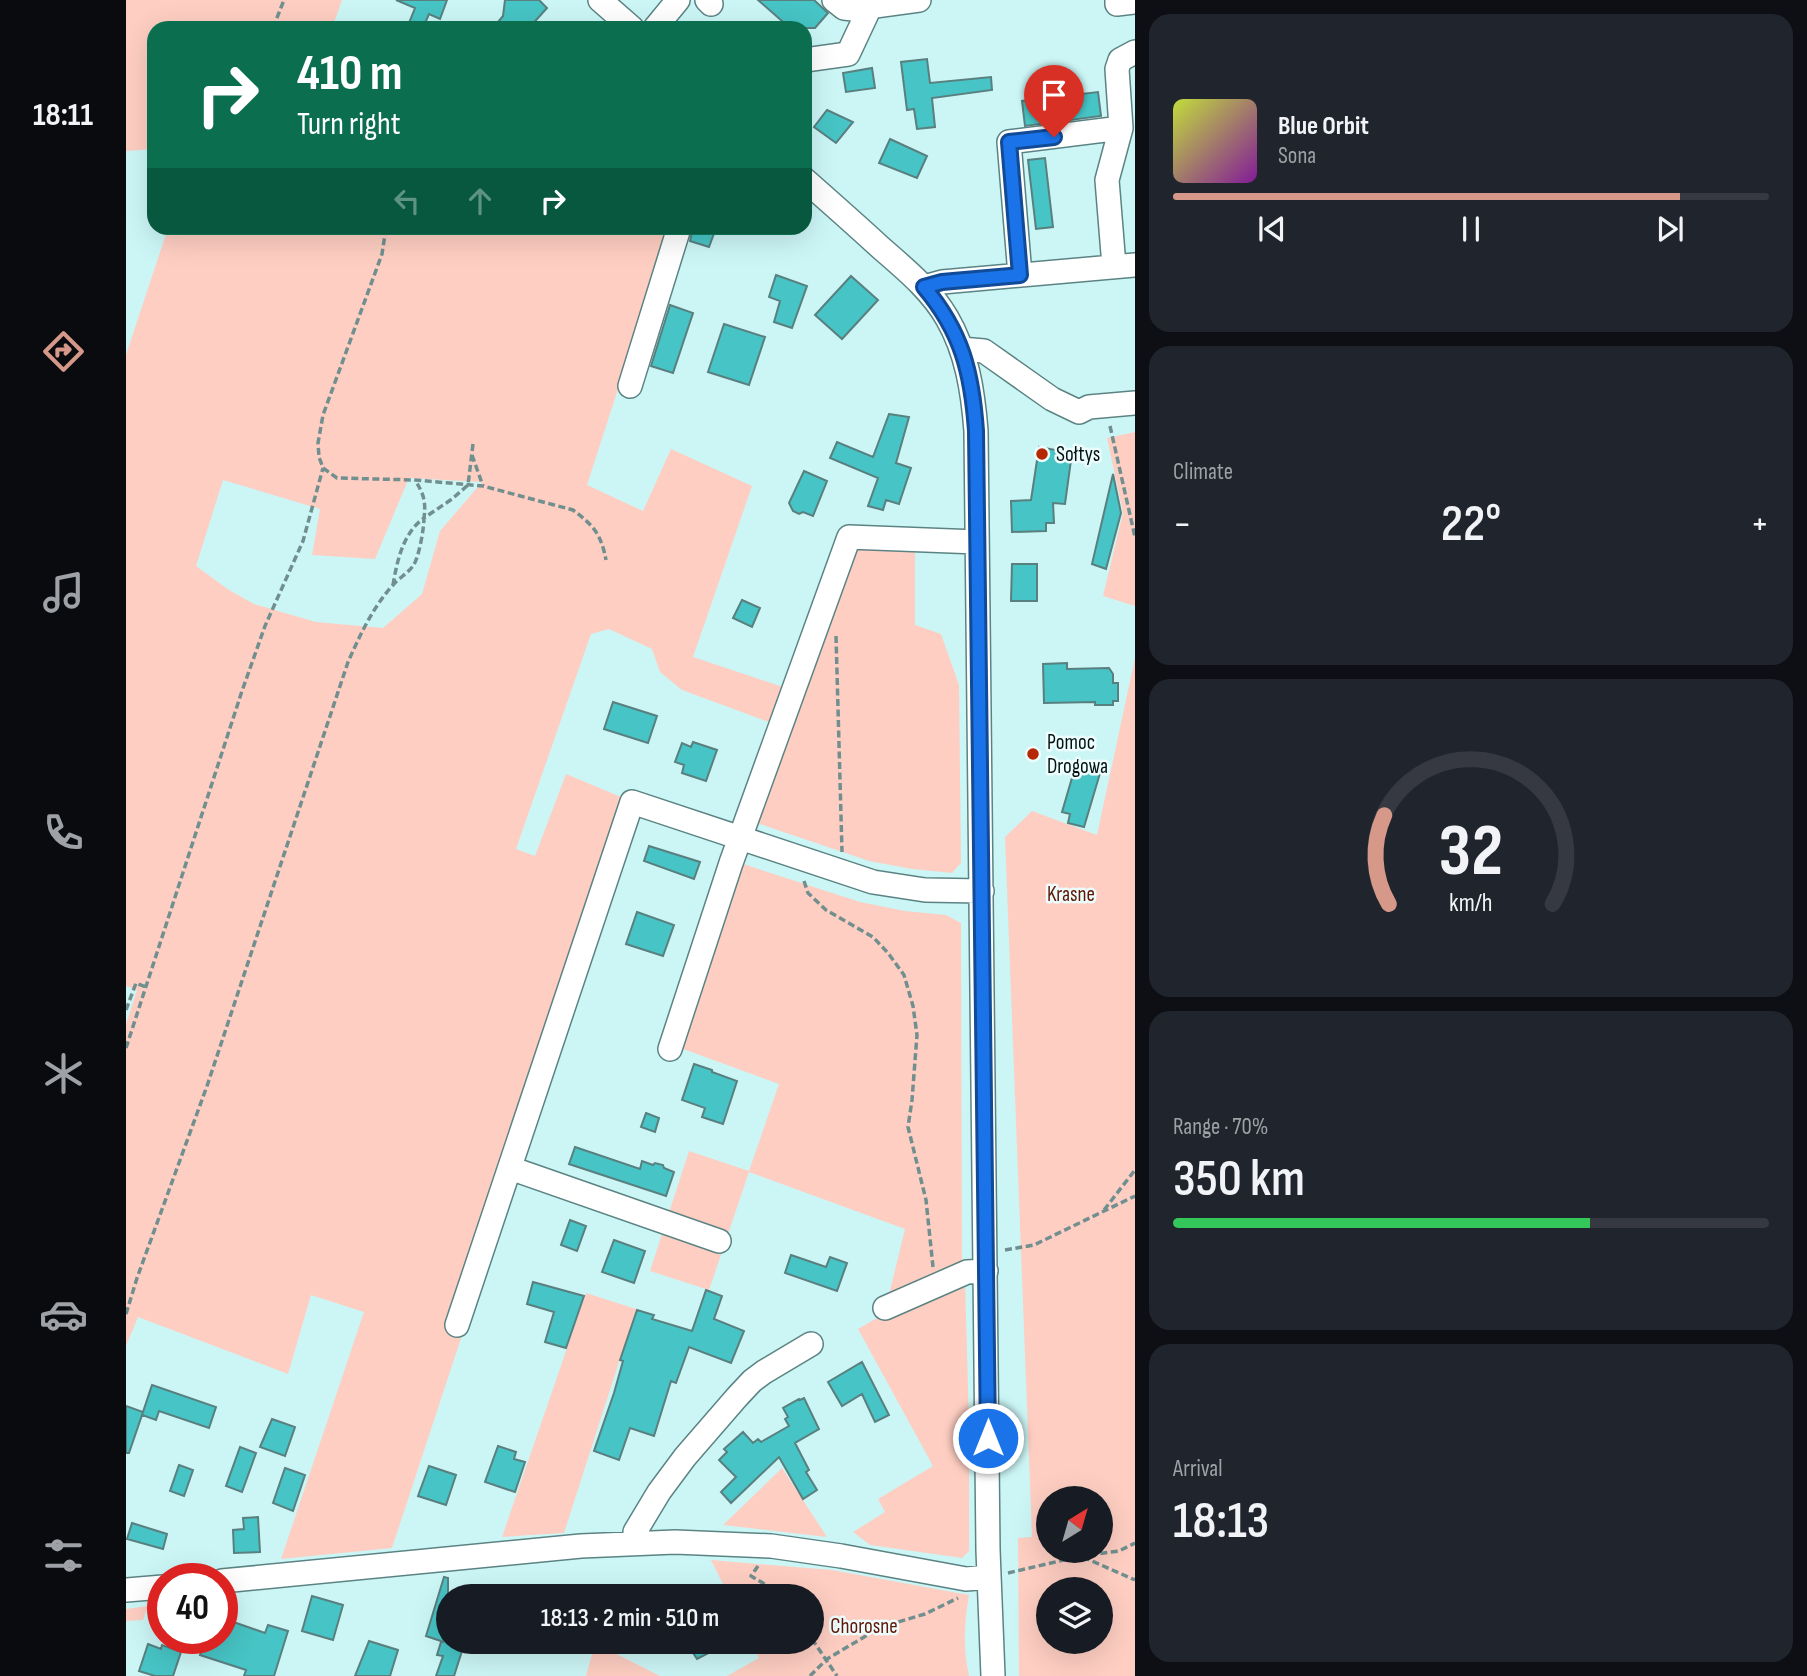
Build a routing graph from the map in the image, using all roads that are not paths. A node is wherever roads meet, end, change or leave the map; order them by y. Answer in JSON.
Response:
{"nodes":[{"id":1,"x":600,"y":0,"type":"edge"},
{"id":2,"x":677,"y":0,"type":"edge"},
{"id":3,"x":834,"y":0,"type":"edge"},
{"id":4,"x":919,"y":0,"type":"edge"},
{"id":5,"x":1116,"y":0,"type":"edge"},
{"id":6,"x":1135,"y":2,"type":"edge"},
{"id":7,"x":871,"y":5,"type":"junction"},
{"id":8,"x":624,"y":21,"type":"edge"},
{"id":9,"x":660,"y":21,"type":"edge"},
{"id":10,"x":1135,"y":52,"type":"edge"},
{"id":11,"x":812,"y":59,"type":"edge"},
{"id":12,"x":1121,"y":128,"type":"junction"},
{"id":13,"x":812,"y":186,"type":"edge"},
{"id":14,"x":677,"y":235,"type":"edge"},
{"id":15,"x":1124,"y":265,"type":"edge"},
{"id":16,"x":1020,"y":275,"type":"junction"},
{"id":17,"x":924,"y":287,"type":"junction"},
{"id":18,"x":961,"y":349,"type":"junction"},
{"id":19,"x":630,"y":386,"type":"dead end"},
{"id":20,"x":1135,"y":403,"type":"edge"},
{"id":21,"x":977,"y":541,"type":"junction"},
{"id":22,"x":740,"y":838,"type":"junction"},
{"id":23,"x":982,"y":891,"type":"junction"},
{"id":24,"x":670,"y":1049,"type":"dead end"},
{"id":25,"x":510,"y":1168,"type":"junction"},
{"id":26,"x":719,"y":1241,"type":"dead end"},
{"id":27,"x":986,"y":1262,"type":"junction"},
{"id":28,"x":885,"y":1308,"type":"dead end"},
{"id":29,"x":457,"y":1325,"type":"dead end"},
{"id":30,"x":811,"y":1344,"type":"dead end"},
{"id":31,"x":635,"y":1543,"type":"junction"},
{"id":32,"x":989,"y":1577,"type":"junction"},
{"id":33,"x":238,"y":1579,"type":"edge"},
{"id":34,"x":147,"y":1588,"type":"edge"},
{"id":35,"x":126,"y":1590,"type":"edge"},
{"id":36,"x":993,"y":1676,"type":"edge"}],
"edges":[{"from":1,"to":8,"type":"street"},
{"from":2,"to":9,"type":"street"},
{"from":3,"to":7,"type":"street"},
{"from":4,"to":7,"type":"street"},
{"from":5,"to":6,"type":"street"},
{"from":7,"to":11,"type":"street"},
{"from":10,"to":12,"type":"street"},
{"from":12,"to":15,"type":"street"},
{"from":12,"to":16,"type":"street"},
{"from":13,"to":17,"type":"street"},
{"from":14,"to":19,"type":"street"},
{"from":15,"to":16,"type":"street"},
{"from":16,"to":17,"type":"street"},
{"from":17,"to":18,"type":"street"},
{"from":18,"to":20,"type":"street"},
{"from":18,"to":21,"type":"street"},
{"from":21,"to":22,"type":"street"},
{"from":21,"to":23,"type":"street"},
{"from":22,"to":23,"type":"street"},
{"from":22,"to":24,"type":"street"},
{"from":22,"to":25,"type":"street"},
{"from":23,"to":27,"type":"street"},
{"from":25,"to":26,"type":"street"},
{"from":25,"to":29,"type":"street"},
{"from":27,"to":28,"type":"street"},
{"from":27,"to":32,"type":"street"},
{"from":30,"to":31,"type":"street"},
{"from":31,"to":32,"type":"street"},
{"from":31,"to":33,"type":"street"},
{"from":32,"to":36,"type":"street"},
{"from":34,"to":35,"type":"street"}]}
